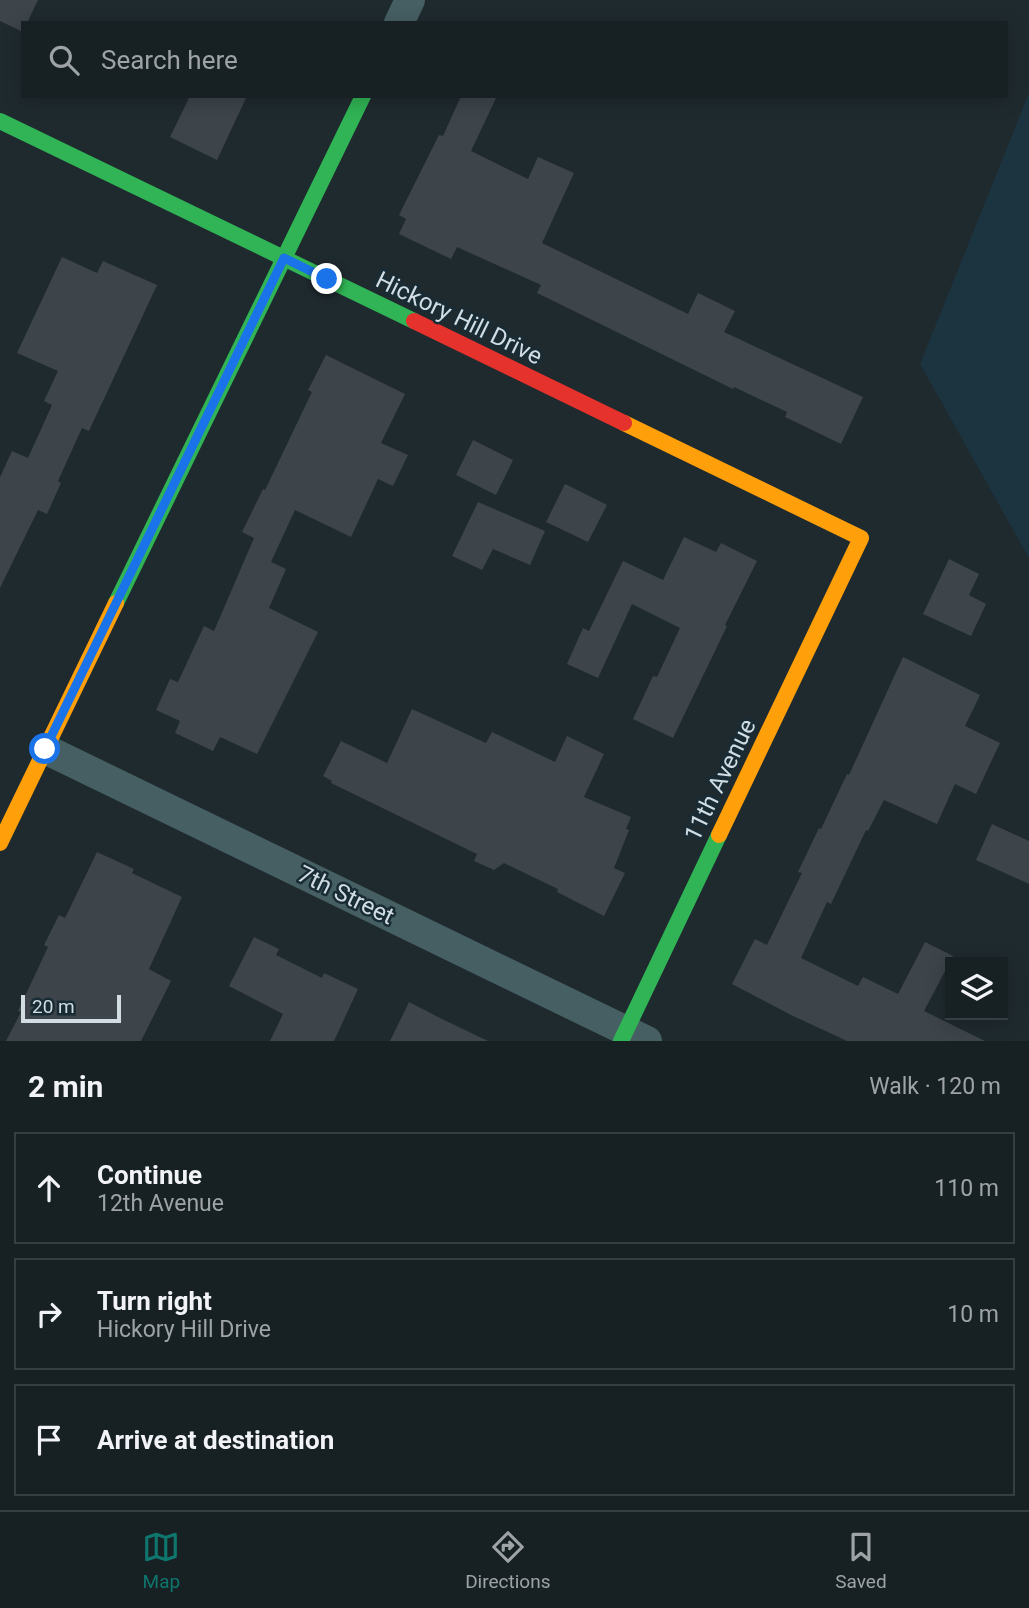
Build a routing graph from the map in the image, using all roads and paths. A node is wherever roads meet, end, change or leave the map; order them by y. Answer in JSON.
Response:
{"nodes":[{"id":1,"x":410,"y":0,"type":"edge"},
{"id":2,"x":400,"y":21,"type":"edge"},
{"id":3,"x":362,"y":98,"type":"edge"},
{"id":4,"x":0,"y":121,"type":"edge"},
{"id":5,"x":284,"y":258,"type":"junction"},
{"id":6,"x":861,"y":538,"type":"joint"},
{"id":7,"x":45,"y":749,"type":"junction"},
{"id":8,"x":0,"y":842,"type":"edge"},
{"id":9,"x":631,"y":1038,"type":"edge"}],
"edges":[{"from":1,"to":2,"type":"street"},
{"from":3,"to":5,"type":"street"},
{"from":4,"to":5,"type":"street","name":"Hickory Hill Drive"},
{"from":5,"to":6,"type":"street","name":"Hickory Hill Drive"},
{"from":5,"to":7,"type":"street"},
{"from":6,"to":9,"type":"street","name":"11th Avenue"},
{"from":7,"to":8,"type":"street"},
{"from":7,"to":9,"type":"street","name":"7th Street"}]}
